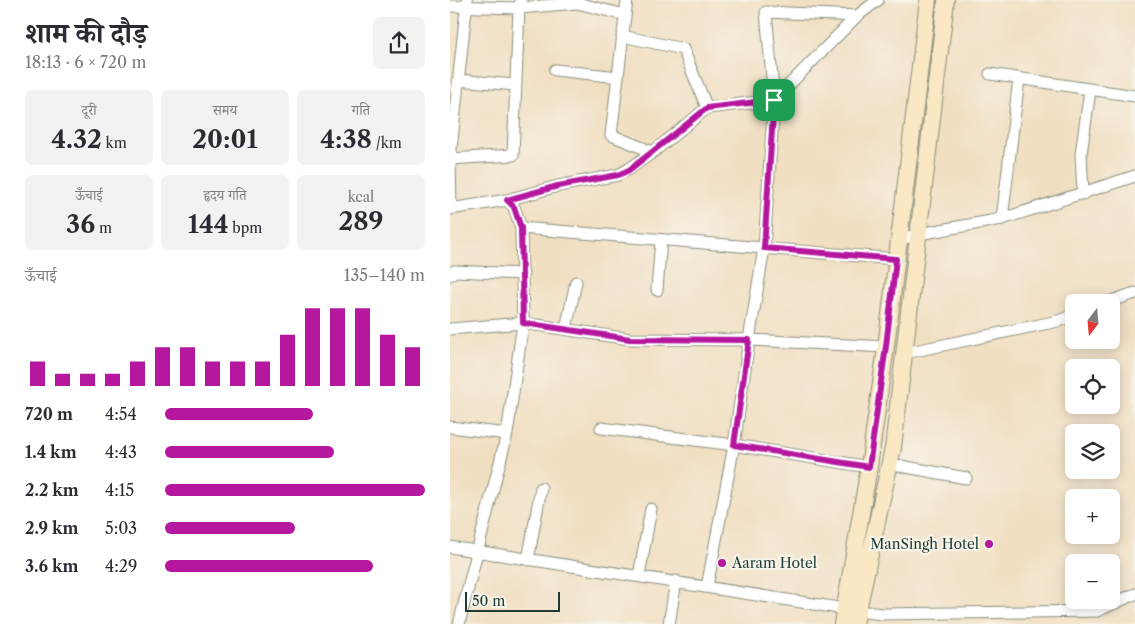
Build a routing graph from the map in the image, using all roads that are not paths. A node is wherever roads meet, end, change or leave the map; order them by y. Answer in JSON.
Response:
{"nodes":[{"id":1,"x":628,"y":0,"type":"edge"},
{"id":2,"x":878,"y":0,"type":"edge"},
{"id":3,"x":928,"y":0,"type":"edge"},
{"id":4,"x":946,"y":0,"type":"edge"},
{"id":5,"x":466,"y":3,"type":"edge"},
{"id":6,"x":520,"y":4,"type":"edge"},
{"id":7,"x":450,"y":6,"type":"edge"},
{"id":8,"x":625,"y":16,"type":"junction"},
{"id":9,"x":857,"y":16,"type":"junction"},
{"id":10,"x":622,"y":36,"type":"junction"},
{"id":11,"x":555,"y":70,"type":"dead end"},
{"id":12,"x":990,"y":74,"type":"dead end"},
{"id":13,"x":618,"y":78,"type":"junction"},
{"id":14,"x":1019,"y":79,"type":"junction"},
{"id":15,"x":458,"y":80,"type":"junction"},
{"id":16,"x":516,"y":85,"type":"junction"},
{"id":17,"x":1090,"y":90,"type":"junction"},
{"id":18,"x":1135,"y":96,"type":"edge"},
{"id":19,"x":774,"y":100,"type":"junction"},
{"id":20,"x":707,"y":108,"type":"junction"},
{"id":21,"x":652,"y":152,"type":"junction"},
{"id":22,"x":450,"y":159,"type":"edge"},
{"id":23,"x":1135,"y":176,"type":"edge"},
{"id":24,"x":1083,"y":194,"type":"junction"},
{"id":25,"x":512,"y":207,"type":"junction"},
{"id":26,"x":450,"y":209,"type":"edge"},
{"id":27,"x":1002,"y":218,"type":"junction"},
{"id":28,"x":521,"y":228,"type":"junction"},
{"id":29,"x":919,"y":234,"type":"junction"},
{"id":30,"x":661,"y":240,"type":"junction"},
{"id":31,"x":898,"y":240,"type":"junction"},
{"id":32,"x":764,"y":248,"type":"junction"},
{"id":33,"x":896,"y":259,"type":"junction"},
{"id":34,"x":523,"y":274,"type":"junction"},
{"id":35,"x":450,"y":275,"type":"edge"},
{"id":36,"x":576,"y":282,"type":"dead end"},
{"id":37,"x":658,"y":290,"type":"dead end"},
{"id":38,"x":1135,"y":293,"type":"edge"},
{"id":39,"x":1120,"y":298,"type":"edge"},
{"id":40,"x":1065,"y":318,"type":"edge"},
{"id":41,"x":523,"y":323,"type":"junction"},
{"id":42,"x":450,"y":329,"type":"edge"},
{"id":43,"x":566,"y":329,"type":"junction"},
{"id":44,"x":749,"y":340,"type":"junction"},
{"id":45,"x":886,"y":346,"type":"junction"},
{"id":46,"x":904,"y":353,"type":"junction"},
{"id":47,"x":450,"y":427,"type":"edge"},
{"id":48,"x":601,"y":428,"type":"dead end"},
{"id":49,"x":507,"y":434,"type":"junction"},
{"id":50,"x":734,"y":445,"type":"junction"},
{"id":51,"x":890,"y":464,"type":"junction"},
{"id":52,"x":869,"y":467,"type":"junction"},
{"id":53,"x":966,"y":478,"type":"dead end"},
{"id":54,"x":541,"y":488,"type":"dead end"},
{"id":55,"x":652,"y":509,"type":"dead end"},
{"id":56,"x":450,"y":547,"type":"edge"},
{"id":57,"x":476,"y":550,"type":"junction"},
{"id":58,"x":528,"y":560,"type":"junction"},
{"id":59,"x":639,"y":576,"type":"junction"},
{"id":60,"x":676,"y":582,"type":"junction"},
{"id":61,"x":707,"y":587,"type":"junction"},
{"id":62,"x":1135,"y":594,"type":"edge"},
{"id":63,"x":850,"y":617,"type":"edge"},
{"id":64,"x":459,"y":624,"type":"edge"},
{"id":65,"x":669,"y":624,"type":"edge"}],
"edges":[{"from":1,"to":8,"type":"street"},
{"from":2,"to":9,"type":"street"},
{"from":3,"to":31,"type":"street"},
{"from":4,"to":29,"type":"street"},
{"from":5,"to":6,"type":"street"},
{"from":5,"to":7,"type":"street"},
{"from":5,"to":15,"type":"street"},
{"from":6,"to":8,"type":"street"},
{"from":6,"to":16,"type":"street"},
{"from":8,"to":10,"type":"street"},
{"from":9,"to":19,"type":"street"},
{"from":9,"to":19,"type":"street"},
{"from":10,"to":13,"type":"street"},
{"from":10,"to":20,"type":"street"},
{"from":11,"to":13,"type":"street"},
{"from":12,"to":14,"type":"street"},
{"from":13,"to":21,"type":"street"},
{"from":14,"to":17,"type":"street"},
{"from":14,"to":27,"type":"street"},
{"from":15,"to":16,"type":"street"},
{"from":15,"to":22,"type":"street"},
{"from":16,"to":22,"type":"street"},
{"from":17,"to":18,"type":"street"},
{"from":17,"to":24,"type":"street"},
{"from":19,"to":20,"type":"street"},
{"from":19,"to":32,"type":"street"},
{"from":20,"to":21,"type":"street"},
{"from":21,"to":25,"type":"street"},
{"from":22,"to":26,"type":"street"},
{"from":23,"to":24,"type":"street"},
{"from":24,"to":27,"type":"street"},
{"from":25,"to":26,"type":"street"},
{"from":25,"to":28,"type":"street"},
{"from":27,"to":29,"type":"street"},
{"from":28,"to":30,"type":"street"},
{"from":28,"to":34,"type":"street"},
{"from":29,"to":31,"type":"street"},
{"from":29,"to":46,"type":"street"},
{"from":30,"to":32,"type":"street"},
{"from":30,"to":37,"type":"street"},
{"from":31,"to":33,"type":"street"},
{"from":32,"to":33,"type":"street"},
{"from":32,"to":44,"type":"street"},
{"from":33,"to":45,"type":"street"},
{"from":34,"to":35,"type":"street"},
{"from":34,"to":41,"type":"street"},
{"from":36,"to":43,"type":"street"},
{"from":38,"to":39,"type":"street"},
{"from":40,"to":46,"type":"street"},
{"from":41,"to":42,"type":"street"},
{"from":41,"to":43,"type":"street"},
{"from":41,"to":49,"type":"street"},
{"from":43,"to":44,"type":"street"},
{"from":44,"to":45,"type":"street"},
{"from":44,"to":50,"type":"street"},
{"from":45,"to":52,"type":"street"},
{"from":46,"to":51,"type":"street"},
{"from":47,"to":49,"type":"street"},
{"from":48,"to":50,"type":"street"},
{"from":49,"to":57,"type":"street"},
{"from":50,"to":52,"type":"street"},
{"from":50,"to":61,"type":"street"},
{"from":51,"to":53,"type":"street"},
{"from":51,"to":63,"type":"street"},
{"from":52,"to":63,"type":"street"},
{"from":54,"to":58,"type":"street"},
{"from":55,"to":59,"type":"street"},
{"from":56,"to":57,"type":"street"},
{"from":57,"to":58,"type":"street"},
{"from":57,"to":64,"type":"street"},
{"from":58,"to":59,"type":"street"},
{"from":59,"to":60,"type":"street"},
{"from":60,"to":61,"type":"street"},
{"from":60,"to":65,"type":"street"},
{"from":61,"to":63,"type":"street"},
{"from":62,"to":63,"type":"street"}]}
